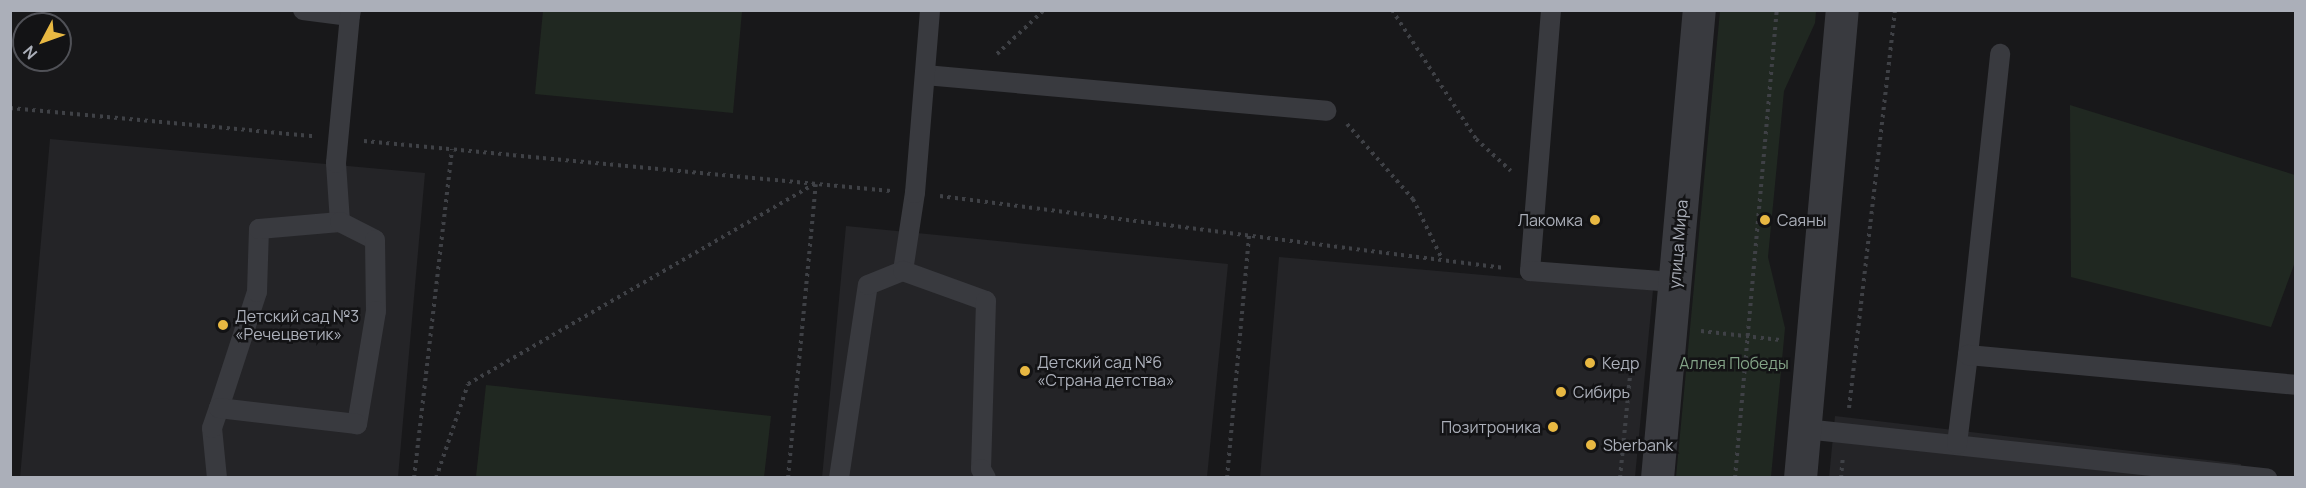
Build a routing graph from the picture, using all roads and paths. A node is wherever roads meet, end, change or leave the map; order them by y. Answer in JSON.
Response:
{"nodes":[{"id":1,"x":303,"y":10,"type":"edge"},
{"id":2,"x":930,"y":10,"type":"edge"},
{"id":3,"x":1044,"y":10,"type":"edge"},
{"id":4,"x":1392,"y":10,"type":"edge"},
{"id":5,"x":1551,"y":10,"type":"edge"},
{"id":6,"x":1700,"y":10,"type":"edge"},
{"id":7,"x":1777,"y":10,"type":"edge"},
{"id":8,"x":1842,"y":10,"type":"edge"},
{"id":9,"x":1895,"y":10,"type":"edge"},
{"id":10,"x":350,"y":13,"type":"edge"},
{"id":11,"x":2001,"y":54,"type":"dead end"},
{"id":12,"x":925,"y":75,"type":"junction"},
{"id":13,"x":970,"y":79,"type":"junction"},
{"id":14,"x":10,"y":108,"type":"edge"},
{"id":15,"x":1326,"y":111,"type":"joint"},
{"id":16,"x":338,"y":138,"type":"junction"},
{"id":17,"x":452,"y":149,"type":"junction"},
{"id":18,"x":816,"y":183,"type":"junction"},
{"id":19,"x":915,"y":193,"type":"junction"},
{"id":20,"x":1536,"y":194,"type":"junction"},
{"id":21,"x":340,"y":222,"type":"junction"},
{"id":22,"x":1249,"y":234,"type":"junction"},
{"id":23,"x":1442,"y":260,"type":"junction"},
{"id":24,"x":903,"y":271,"type":"junction"},
{"id":25,"x":1530,"y":271,"type":"junction"},
{"id":26,"x":1674,"y":282,"type":"junction"},
{"id":27,"x":1670,"y":327,"type":"junction"},
{"id":28,"x":1748,"y":336,"type":"junction"},
{"id":29,"x":1812,"y":344,"type":"junction"},
{"id":30,"x":1856,"y":349,"type":"junction"},
{"id":31,"x":1968,"y":355,"type":"junction"},
{"id":32,"x":2295,"y":385,"type":"edge"},
{"id":33,"x":219,"y":408,"type":"junction"},
{"id":34,"x":1805,"y":429,"type":"junction"},
{"id":35,"x":1846,"y":433,"type":"junction"},
{"id":36,"x":1957,"y":444,"type":"junction"},
{"id":37,"x":217,"y":477,"type":"edge"},
{"id":38,"x":414,"y":477,"type":"edge"},
{"id":39,"x":436,"y":477,"type":"edge"},
{"id":40,"x":788,"y":477,"type":"edge"},
{"id":41,"x":839,"y":477,"type":"edge"},
{"id":42,"x":986,"y":477,"type":"edge"},
{"id":43,"x":1227,"y":477,"type":"edge"},
{"id":44,"x":1657,"y":477,"type":"edge"},
{"id":45,"x":1735,"y":477,"type":"edge"},
{"id":46,"x":1800,"y":477,"type":"edge"},
{"id":47,"x":1841,"y":477,"type":"edge"},
{"id":48,"x":2267,"y":477,"type":"edge"}],
"edges":[{"from":1,"to":10,"type":"lane"},
{"from":2,"to":12,"type":"lane"},
{"from":3,"to":13,"type":"path"},
{"from":4,"to":20,"type":"path"},
{"from":5,"to":20,"type":"lane"},
{"from":6,"to":26,"type":"street","name":"улица Мира"},
{"from":7,"to":28,"type":"path"},
{"from":8,"to":29,"type":"street"},
{"from":9,"to":30,"type":"path"},
{"from":10,"to":16,"type":"lane"},
{"from":11,"to":31,"type":"lane"},
{"from":12,"to":13,"type":"lane"},
{"from":12,"to":19,"type":"lane"},
{"from":13,"to":15,"type":"lane"},
{"from":14,"to":16,"type":"path"},
{"from":15,"to":23,"type":"path"},
{"from":16,"to":17,"type":"path"},
{"from":16,"to":21,"type":"lane"},
{"from":17,"to":18,"type":"path"},
{"from":17,"to":38,"type":"path"},
{"from":18,"to":19,"type":"path"},
{"from":18,"to":39,"type":"path"},
{"from":18,"to":40,"type":"path"},
{"from":19,"to":22,"type":"path"},
{"from":19,"to":24,"type":"lane"},
{"from":20,"to":25,"type":"lane"},
{"from":21,"to":33,"type":"lane"},
{"from":21,"to":33,"type":"lane"},
{"from":22,"to":23,"type":"path"},
{"from":22,"to":43,"type":"path"},
{"from":23,"to":25,"type":"path"},
{"from":24,"to":41,"type":"lane"},
{"from":24,"to":42,"type":"lane"},
{"from":25,"to":26,"type":"lane"},
{"from":26,"to":27,"type":"street","name":"улица Мира"},
{"from":27,"to":28,"type":"path"},
{"from":27,"to":44,"type":"street","name":"улица Мира"},
{"from":28,"to":29,"type":"path"},
{"from":28,"to":45,"type":"path"},
{"from":29,"to":30,"type":"path"},
{"from":29,"to":34,"type":"street"},
{"from":30,"to":35,"type":"path"},
{"from":31,"to":32,"type":"lane"},
{"from":31,"to":36,"type":"lane"},
{"from":33,"to":37,"type":"lane"},
{"from":34,"to":35,"type":"lane"},
{"from":34,"to":46,"type":"street"},
{"from":35,"to":36,"type":"lane"},
{"from":35,"to":47,"type":"path"},
{"from":36,"to":48,"type":"lane"}]}
